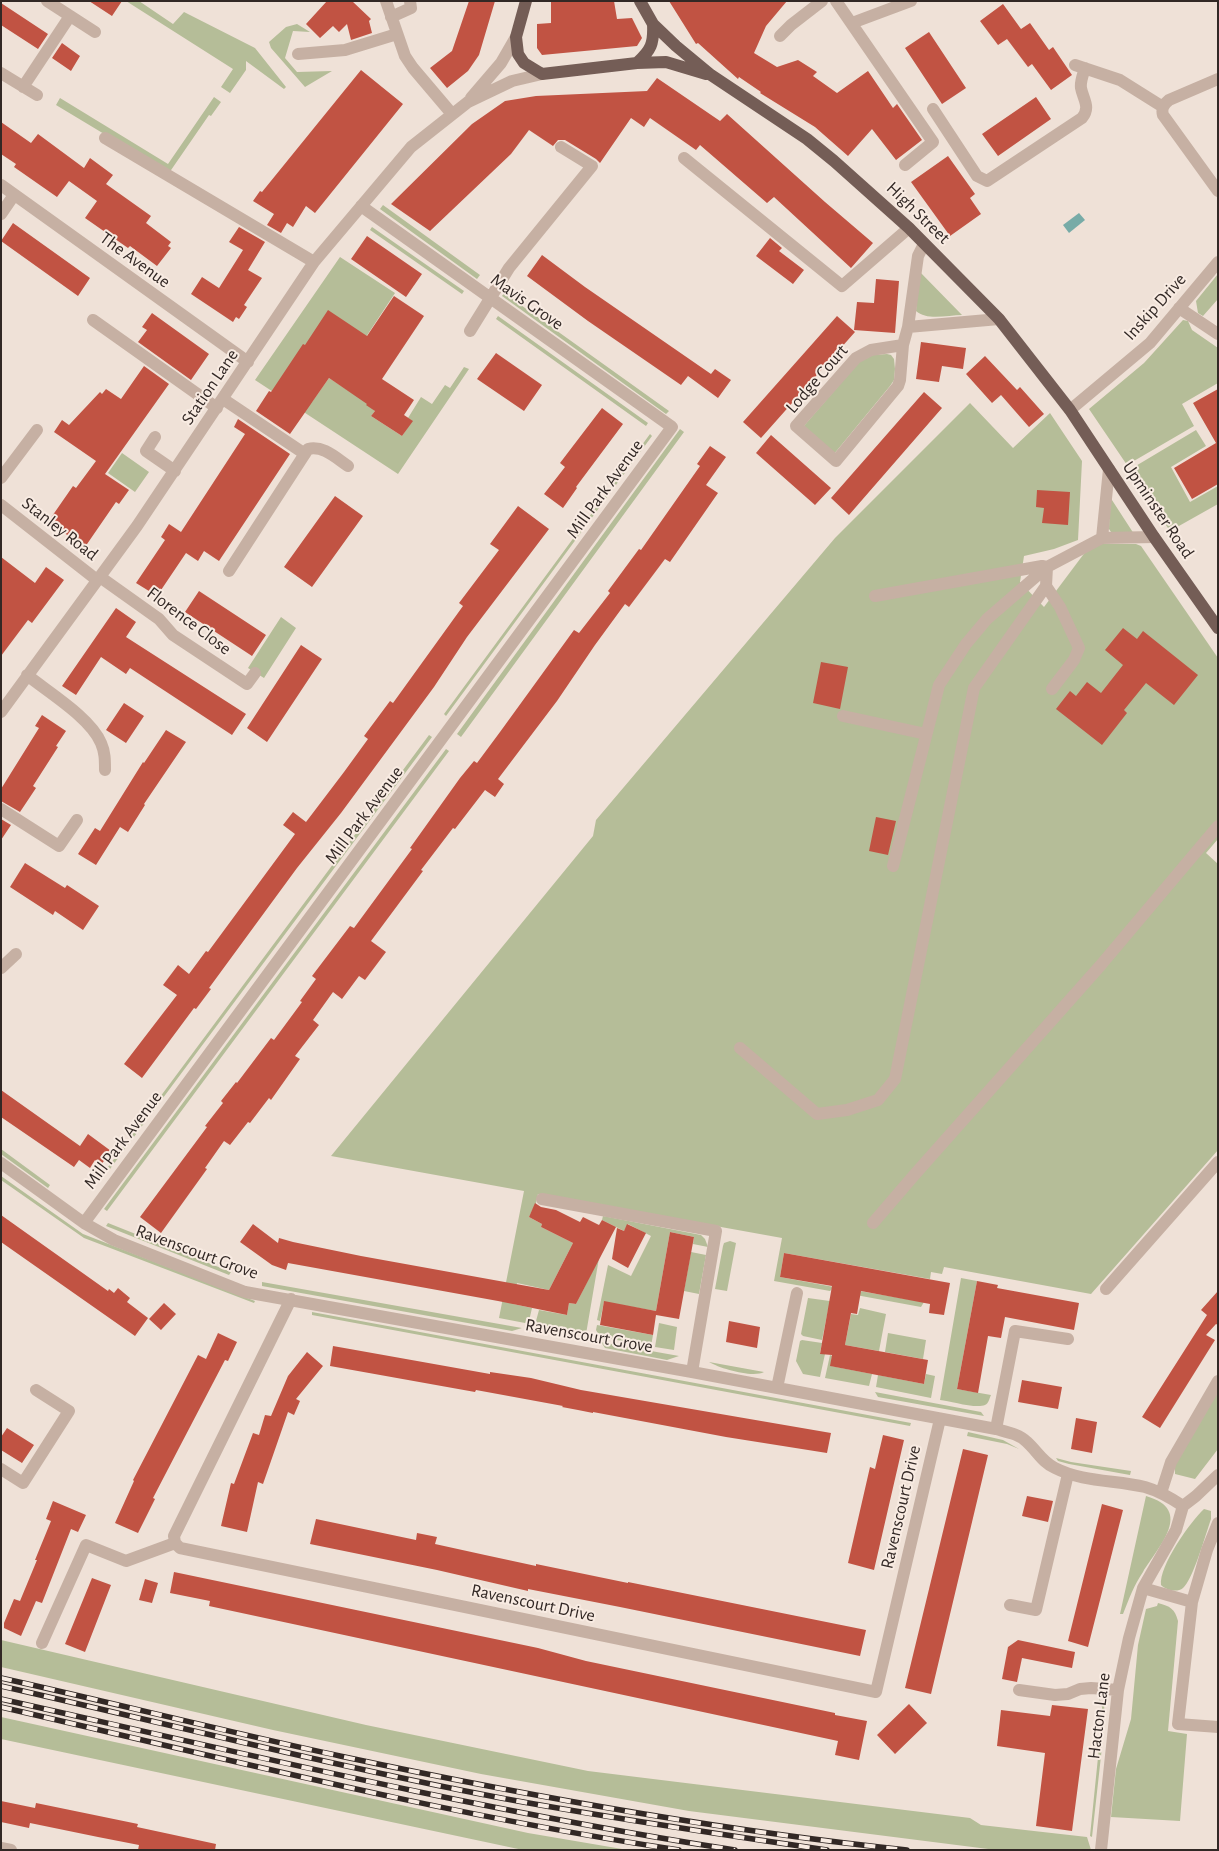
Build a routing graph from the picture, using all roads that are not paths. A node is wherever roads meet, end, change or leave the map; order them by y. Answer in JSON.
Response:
{"nodes":[{"id":1,"x":47,"y":1,"type":"edge"},
{"id":2,"x":386,"y":1,"type":"edge"},
{"id":3,"x":410,"y":1,"type":"edge"},
{"id":4,"x":526,"y":1,"type":"edge"},
{"id":5,"x":640,"y":1,"type":"edge"},
{"id":6,"x":822,"y":1,"type":"edge"},
{"id":7,"x":836,"y":1,"type":"edge"},
{"id":8,"x":911,"y":1,"type":"edge"},
{"id":9,"x":70,"y":16,"type":"junction"},
{"id":10,"x":391,"y":17,"type":"junction"},
{"id":11,"x":852,"y":23,"type":"junction"},
{"id":12,"x":653,"y":24,"type":"junction"},
{"id":13,"x":95,"y":32,"type":"dead end"},
{"id":14,"x":397,"y":34,"type":"junction"},
{"id":15,"x":780,"y":36,"type":"dead end"},
{"id":16,"x":516,"y":37,"type":"junction"},
{"id":17,"x":298,"y":54,"type":"dead end"},
{"id":18,"x":637,"y":63,"type":"junction"},
{"id":19,"x":1,"y":73,"type":"edge"},
{"id":20,"x":542,"y":74,"type":"junction"},
{"id":21,"x":711,"y":75,"type":"junction"},
{"id":22,"x":1218,"y":79,"type":"edge"},
{"id":23,"x":24,"y":86,"type":"junction"},
{"id":24,"x":36,"y":95,"type":"dead end"},
{"id":25,"x":468,"y":102,"type":"junction"},
{"id":26,"x":1163,"y":107,"type":"junction"},
{"id":27,"x":933,"y":109,"type":"dead end"},
{"id":28,"x":452,"y":114,"type":"junction"},
{"id":29,"x":105,"y":138,"type":"dead end"},
{"id":30,"x":561,"y":147,"type":"dead end"},
{"id":31,"x":684,"y":158,"type":"dead end"},
{"id":32,"x":905,"y":165,"type":"dead end"},
{"id":33,"x":1,"y":185,"type":"edge"},
{"id":34,"x":1218,"y":191,"type":"edge"},
{"id":35,"x":14,"y":195,"type":"junction"},
{"id":36,"x":361,"y":206,"type":"junction"},
{"id":37,"x":1,"y":214,"type":"edge"},
{"id":38,"x":909,"y":228,"type":"junction"},
{"id":39,"x":924,"y":244,"type":"junction"},
{"id":40,"x":314,"y":262,"type":"junction"},
{"id":41,"x":1218,"y":262,"type":"edge"},
{"id":42,"x":490,"y":298,"type":"junction"},
{"id":43,"x":1179,"y":308,"type":"junction"},
{"id":44,"x":999,"y":319,"type":"junction"},
{"id":45,"x":93,"y":320,"type":"dead end"},
{"id":46,"x":908,"y":327,"type":"junction"},
{"id":47,"x":470,"y":331,"type":"dead end"},
{"id":48,"x":1218,"y":334,"type":"edge"},
{"id":49,"x":903,"y":344,"type":"junction"},
{"id":50,"x":248,"y":362,"type":"junction"},
{"id":51,"x":220,"y":403,"type":"junction"},
{"id":52,"x":1070,"y":410,"type":"junction"},
{"id":53,"x":672,"y":426,"type":"joint"},
{"id":54,"x":37,"y":430,"type":"dead end"},
{"id":55,"x":155,"y":437,"type":"dead end"},
{"id":56,"x":305,"y":454,"type":"junction"},
{"id":57,"x":348,"y":466,"type":"dead end"},
{"id":58,"x":1109,"y":469,"type":"junction"},
{"id":59,"x":174,"y":471,"type":"junction"},
{"id":60,"x":1,"y":478,"type":"edge"},
{"id":61,"x":1,"y":505,"type":"edge"},
{"id":62,"x":1154,"y":537,"type":"junction"},
{"id":63,"x":1102,"y":538,"type":"junction"},
{"id":64,"x":1047,"y":568,"type":"junction"},
{"id":65,"x":229,"y":571,"type":"dead end"},
{"id":66,"x":98,"y":578,"type":"junction"},
{"id":67,"x":1046,"y":586,"type":"junction"},
{"id":68,"x":875,"y":596,"type":"dead end"},
{"id":69,"x":1218,"y":628,"type":"edge"},
{"id":70,"x":254,"y":673,"type":"dead end"},
{"id":71,"x":27,"y":675,"type":"junction"},
{"id":72,"x":1052,"y":689,"type":"dead end"},
{"id":73,"x":1,"y":712,"type":"edge"},
{"id":74,"x":843,"y":716,"type":"dead end"},
{"id":75,"x":926,"y":734,"type":"junction"},
{"id":76,"x":105,"y":770,"type":"dead end"},
{"id":77,"x":1,"y":808,"type":"edge"},
{"id":78,"x":76,"y":820,"type":"dead end"},
{"id":79,"x":1218,"y":826,"type":"edge"},
{"id":80,"x":893,"y":866,"type":"dead end"},
{"id":81,"x":16,"y":954,"type":"dead end"},
{"id":82,"x":1,"y":968,"type":"edge"},
{"id":83,"x":740,"y":1048,"type":"dead end"},
{"id":84,"x":1218,"y":1162,"type":"edge"},
{"id":85,"x":1,"y":1163,"type":"edge"},
{"id":86,"x":542,"y":1199,"type":"dead end"},
{"id":87,"x":84,"y":1223,"type":"junction"},
{"id":88,"x":873,"y":1223,"type":"dead end"},
{"id":89,"x":1106,"y":1289,"type":"dead end"},
{"id":90,"x":797,"y":1293,"type":"dead end"},
{"id":91,"x":291,"y":1299,"type":"junction"},
{"id":92,"x":1068,"y":1339,"type":"dead end"},
{"id":93,"x":692,"y":1372,"type":"junction"},
{"id":94,"x":1218,"y":1381,"type":"edge"},
{"id":95,"x":777,"y":1388,"type":"junction"},
{"id":96,"x":36,"y":1390,"type":"dead end"},
{"id":97,"x":940,"y":1419,"type":"junction"},
{"id":98,"x":996,"y":1429,"type":"junction"},
{"id":99,"x":1,"y":1469,"type":"edge"},
{"id":100,"x":1068,"y":1474,"type":"junction"},
{"id":101,"x":1217,"y":1479,"type":"edge"},
{"id":102,"x":1161,"y":1493,"type":"junction"},
{"id":103,"x":1183,"y":1506,"type":"junction"},
{"id":104,"x":1218,"y":1523,"type":"edge"},
{"id":105,"x":175,"y":1543,"type":"junction"},
{"id":106,"x":1143,"y":1588,"type":"junction"},
{"id":107,"x":1192,"y":1602,"type":"junction"},
{"id":108,"x":1010,"y":1605,"type":"dead end"},
{"id":109,"x":42,"y":1643,"type":"dead end"},
{"id":110,"x":1019,"y":1690,"type":"dead end"},
{"id":111,"x":1118,"y":1690,"type":"junction"},
{"id":112,"x":1218,"y":1728,"type":"edge"},
{"id":113,"x":1,"y":1848,"type":"edge"},
{"id":114,"x":11,"y":1850,"type":"edge"},
{"id":115,"x":1101,"y":1850,"type":"edge"}],
"edges":[{"from":1,"to":9,"type":"street"},
{"from":2,"to":10,"type":"street"},
{"from":3,"to":10,"type":"street"},
{"from":4,"to":16,"type":"main road"},
{"from":5,"to":12,"type":"main road","name":"High Street"},
{"from":6,"to":15,"type":"street"},
{"from":7,"to":11,"type":"street"},
{"from":8,"to":11,"type":"street"},
{"from":9,"to":13,"type":"street"},
{"from":9,"to":23,"type":"street"},
{"from":10,"to":14,"type":"street"},
{"from":11,"to":32,"type":"street"},
{"from":12,"to":18,"type":"main road"},
{"from":12,"to":21,"type":"main road","name":"High Street"},
{"from":14,"to":17,"type":"street"},
{"from":14,"to":28,"type":"street"},
{"from":16,"to":20,"type":"main road"},
{"from":16,"to":25,"type":"street","name":"Station Lane"},
{"from":18,"to":20,"type":"main road","name":"Station Lane"},
{"from":18,"to":21,"type":"main road","name":"High Street"},
{"from":19,"to":23,"type":"street"},
{"from":20,"to":25,"type":"street","name":"Station Lane"},
{"from":21,"to":38,"type":"main road","name":"High Street"},
{"from":22,"to":26,"type":"street"},
{"from":23,"to":24,"type":"street"},
{"from":25,"to":28,"type":"street","name":"Station Lane"},
{"from":26,"to":27,"type":"street"},
{"from":26,"to":34,"type":"street"},
{"from":28,"to":36,"type":"street","name":"Station Lane"},
{"from":29,"to":40,"type":"street"},
{"from":30,"to":42,"type":"street"},
{"from":31,"to":38,"type":"street"},
{"from":33,"to":35,"type":"street","name":"The Avenue"},
{"from":35,"to":37,"type":"street"},
{"from":35,"to":50,"type":"street","name":"The Avenue"},
{"from":36,"to":40,"type":"street","name":"Station Lane"},
{"from":36,"to":42,"type":"street","name":"Mavis Grove"},
{"from":38,"to":39,"type":"main road","name":"High Street"},
{"from":39,"to":44,"type":"main road","name":"High Street"},
{"from":39,"to":46,"type":"street","name":"Lodge Court"},
{"from":40,"to":50,"type":"street","name":"Station Lane"},
{"from":41,"to":43,"type":"street","name":"Inskip Drive"},
{"from":42,"to":47,"type":"street"},
{"from":42,"to":53,"type":"street","name":"Mavis Grove"},
{"from":43,"to":48,"type":"street"},
{"from":43,"to":52,"type":"street","name":"Inskip Drive"},
{"from":44,"to":46,"type":"street"},
{"from":44,"to":52,"type":"main road","name":"High Street"},
{"from":45,"to":51,"type":"street"},
{"from":46,"to":49,"type":"street","name":"Lodge Court"},
{"from":49,"to":49,"type":"street","name":"Lodge Court"},
{"from":50,"to":51,"type":"street","name":"Station Lane"},
{"from":51,"to":56,"type":"street"},
{"from":51,"to":59,"type":"street","name":"Station Lane"},
{"from":52,"to":58,"type":"main road","name":"Upminster Road"},
{"from":53,"to":87,"type":"street","name":"Mill Park Avenue"},
{"from":54,"to":60,"type":"street"},
{"from":55,"to":59,"type":"street"},
{"from":56,"to":57,"type":"street"},
{"from":56,"to":65,"type":"street"},
{"from":58,"to":62,"type":"main road","name":"Upminster Road"},
{"from":58,"to":63,"type":"street"},
{"from":59,"to":66,"type":"street","name":"Station Lane"},
{"from":61,"to":66,"type":"street","name":"Stanley Road"},
{"from":62,"to":63,"type":"street"},
{"from":62,"to":69,"type":"main road","name":"Upminster Road"},
{"from":63,"to":64,"type":"street"},
{"from":64,"to":67,"type":"street"},
{"from":64,"to":68,"type":"street"},
{"from":64,"to":75,"type":"street"},
{"from":66,"to":70,"type":"street","name":"Florence Close"},
{"from":66,"to":71,"type":"street","name":"Station Lane"},
{"from":67,"to":72,"type":"street"},
{"from":67,"to":83,"type":"street"},
{"from":71,"to":73,"type":"street","name":"Station Lane"},
{"from":71,"to":76,"type":"street"},
{"from":74,"to":75,"type":"street"},
{"from":75,"to":80,"type":"street"},
{"from":77,"to":78,"type":"street"},
{"from":79,"to":88,"type":"street"},
{"from":81,"to":82,"type":"street"},
{"from":84,"to":89,"type":"street"},
{"from":85,"to":87,"type":"street","name":"Ravenscourt Grove"},
{"from":86,"to":93,"type":"street"},
{"from":87,"to":91,"type":"street","name":"Ravenscourt Grove"},
{"from":90,"to":95,"type":"street"},
{"from":91,"to":93,"type":"street","name":"Ravenscourt Grove"},
{"from":91,"to":105,"type":"street"},
{"from":92,"to":98,"type":"street"},
{"from":93,"to":95,"type":"street","name":"Ravenscourt Grove"},
{"from":94,"to":102,"type":"street"},
{"from":95,"to":97,"type":"street","name":"Ravenscourt Grove"},
{"from":96,"to":99,"type":"street"},
{"from":97,"to":98,"type":"street","name":"Ravenscourt Grove"},
{"from":97,"to":105,"type":"street","name":"Ravenscourt Drive"},
{"from":98,"to":100,"type":"street","name":"Ravenscourt Grove"},
{"from":100,"to":102,"type":"street","name":"Ravenscourt Grove"},
{"from":100,"to":108,"type":"street"},
{"from":101,"to":103,"type":"street"},
{"from":102,"to":103,"type":"street","name":"Ravenscourt Grove"},
{"from":103,"to":106,"type":"street","name":"Hacton Lane"},
{"from":104,"to":107,"type":"street"},
{"from":105,"to":109,"type":"street"},
{"from":106,"to":107,"type":"street"},
{"from":106,"to":111,"type":"street","name":"Hacton Lane"},
{"from":107,"to":112,"type":"street"},
{"from":110,"to":111,"type":"street"},
{"from":111,"to":115,"type":"street","name":"Hacton Lane"},
{"from":113,"to":114,"type":"street"}]}
